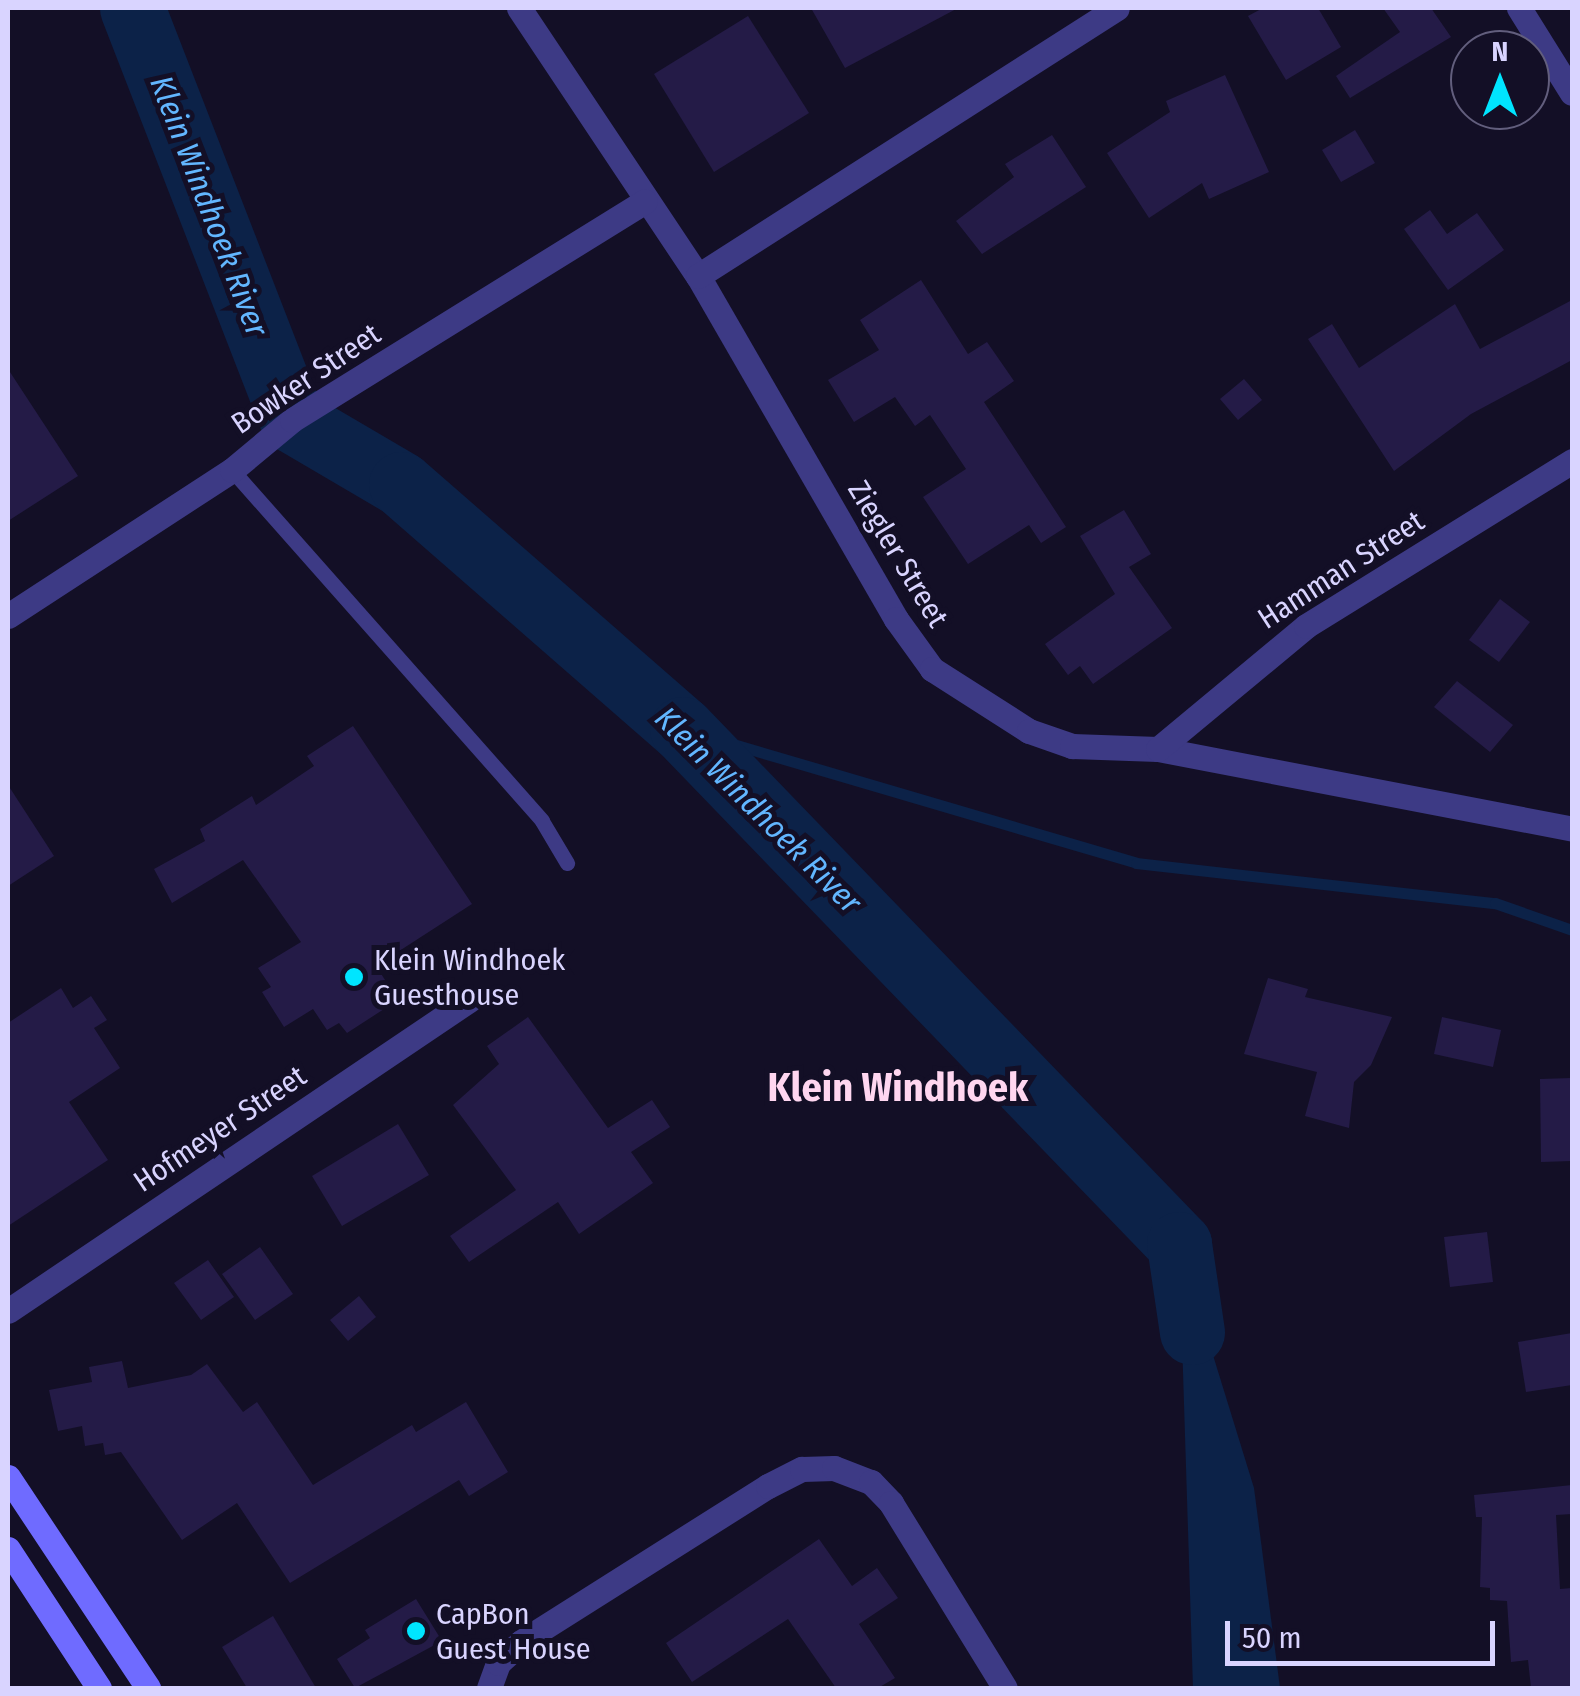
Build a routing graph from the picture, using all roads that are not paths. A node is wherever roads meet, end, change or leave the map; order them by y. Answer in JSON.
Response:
{"nodes":[{"id":1,"x":1117,"y":8,"type":"edge"},
{"id":2,"x":1519,"y":8,"type":"edge"},
{"id":3,"x":528,"y":10,"type":"edge"},
{"id":4,"x":1572,"y":93,"type":"edge"},
{"id":5,"x":645,"y":201,"type":"junction"},
{"id":6,"x":698,"y":276,"type":"junction"},
{"id":7,"x":1572,"y":462,"type":"edge"},
{"id":8,"x":232,"y":470,"type":"junction"},
{"id":9,"x":8,"y":616,"type":"edge"},
{"id":10,"x":1158,"y":749,"type":"junction"},
{"id":11,"x":1572,"y":829,"type":"edge"},
{"id":12,"x":567,"y":863,"type":"dead end"},
{"id":13,"x":469,"y":1000,"type":"dead end"},
{"id":14,"x":8,"y":1311,"type":"edge"},
{"id":15,"x":8,"y":1476,"type":"edge"},
{"id":16,"x":8,"y":1549,"type":"edge"},
{"id":17,"x":100,"y":1688,"type":"edge"},
{"id":18,"x":148,"y":1688,"type":"edge"},
{"id":19,"x":489,"y":1688,"type":"edge"},
{"id":20,"x":1004,"y":1688,"type":"edge"}],
"edges":[{"from":1,"to":6,"type":"street"},
{"from":2,"to":4,"type":"street"},
{"from":3,"to":5,"type":"street","name":"Ziegler Street"},
{"from":5,"to":6,"type":"street","name":"Ziegler Street"},
{"from":5,"to":8,"type":"street","name":"Bowker Street"},
{"from":6,"to":10,"type":"street","name":"Ziegler Street"},
{"from":7,"to":10,"type":"street","name":"Hamman Street"},
{"from":8,"to":9,"type":"street","name":"Bowker Street"},
{"from":8,"to":12,"type":"lane"},
{"from":10,"to":11,"type":"street","name":"Ziegler Street"},
{"from":13,"to":14,"type":"street","name":"Hofmeyer Street"},
{"from":15,"to":18,"type":"main road"},
{"from":16,"to":17,"type":"main road"},
{"from":19,"to":20,"type":"street"}]}
